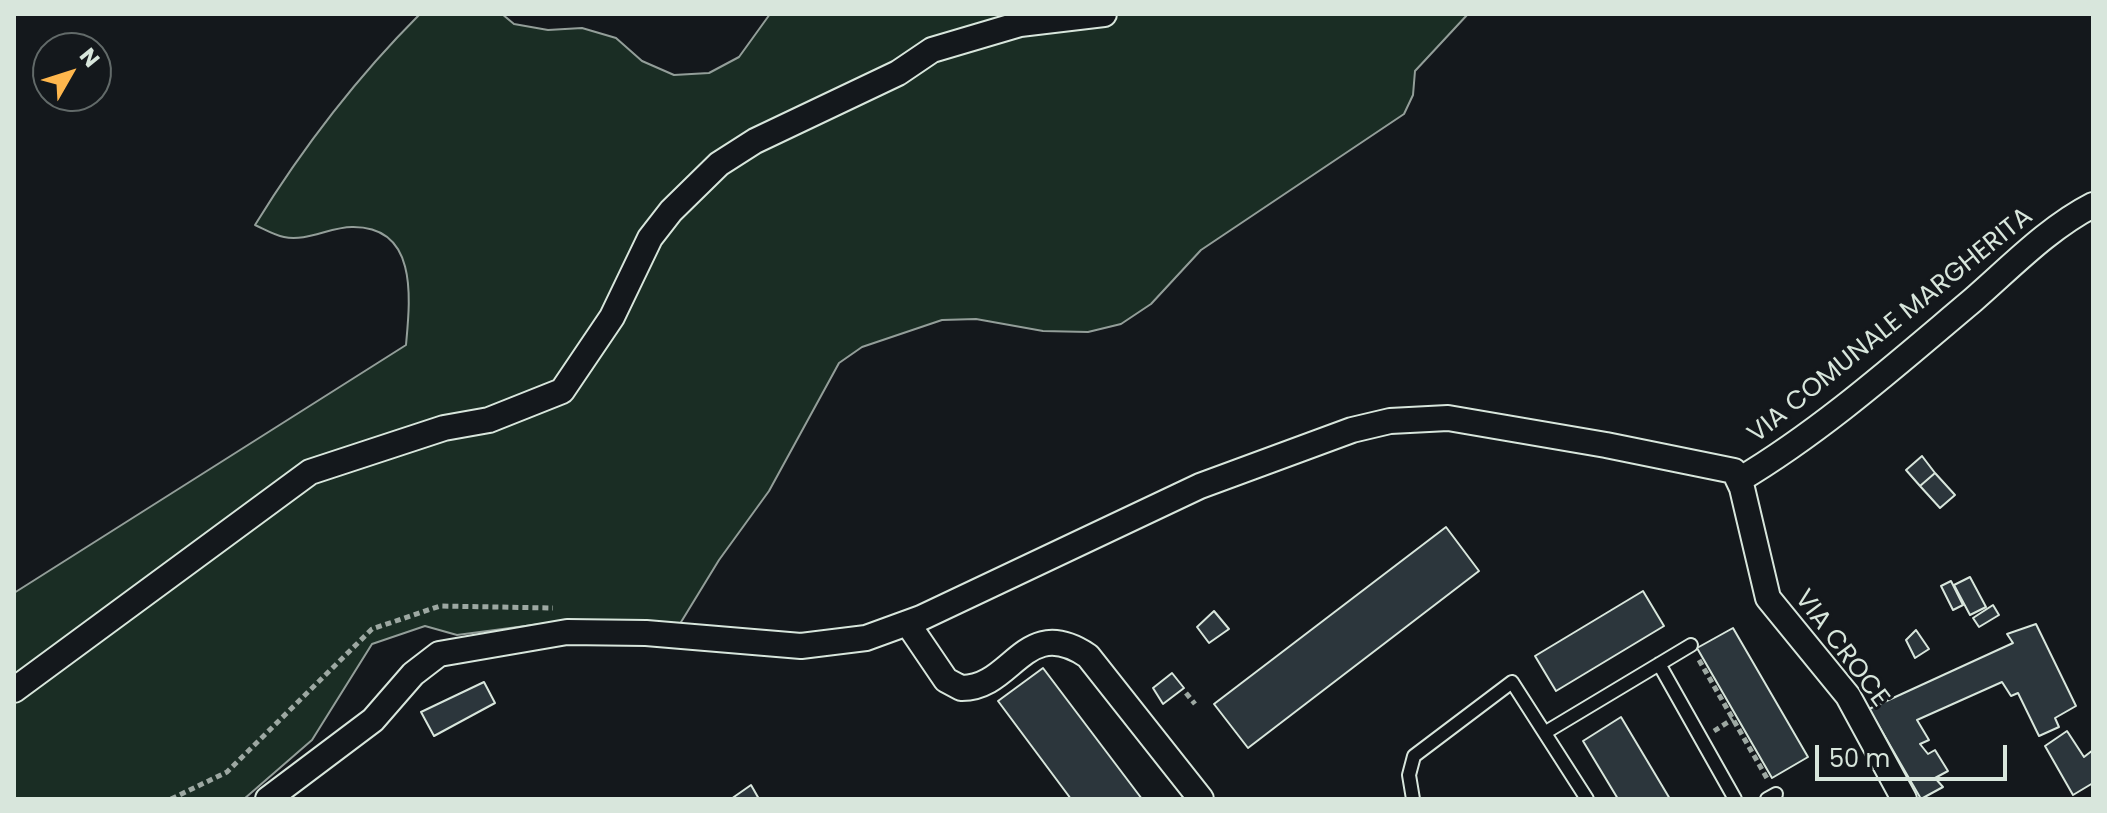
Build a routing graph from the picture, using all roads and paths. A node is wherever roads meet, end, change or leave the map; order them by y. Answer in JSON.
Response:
{"nodes":[{"id":1,"x":1104,"y":14,"type":"edge"},
{"id":2,"x":2093,"y":205,"type":"edge"},
{"id":3,"x":1739,"y":480,"type":"junction"},
{"id":4,"x":908,"y":624,"type":"junction"},
{"id":5,"x":1691,"y":645,"type":"joint"},
{"id":6,"x":1659,"y":664,"type":"junction"},
{"id":7,"x":14,"y":690,"type":"edge"},
{"id":8,"x":1186,"y":693,"type":"dead end"},
{"id":9,"x":1195,"y":704,"type":"dead end"},
{"id":10,"x":1546,"y":732,"type":"junction"},
{"id":11,"x":1771,"y":796,"type":"edge"},
{"id":12,"x":268,"y":799,"type":"edge"},
{"id":13,"x":1201,"y":799,"type":"edge"},
{"id":14,"x":1413,"y":799,"type":"edge"},
{"id":15,"x":1587,"y":799,"type":"edge"},
{"id":16,"x":1735,"y":799,"type":"edge"},
{"id":17,"x":1904,"y":799,"type":"edge"}],
"edges":[{"from":1,"to":7,"type":"street"},
{"from":2,"to":3,"type":"street","name":"VIA COMUNALE MARGHERITA"},
{"from":3,"to":4,"type":"street","name":"VIA COMUNALE MARGHERITA"},
{"from":3,"to":17,"type":"street","name":"VIA CROCE"},
{"from":4,"to":12,"type":"street","name":"VIA COMUNALE MARGHERITA"},
{"from":4,"to":13,"type":"street"},
{"from":5,"to":6,"type":"lane"},
{"from":5,"to":11,"type":"path"},
{"from":6,"to":10,"type":"lane"},
{"from":6,"to":16,"type":"lane"},
{"from":8,"to":9,"type":"path"},
{"from":10,"to":14,"type":"lane"},
{"from":10,"to":15,"type":"lane"}]}
